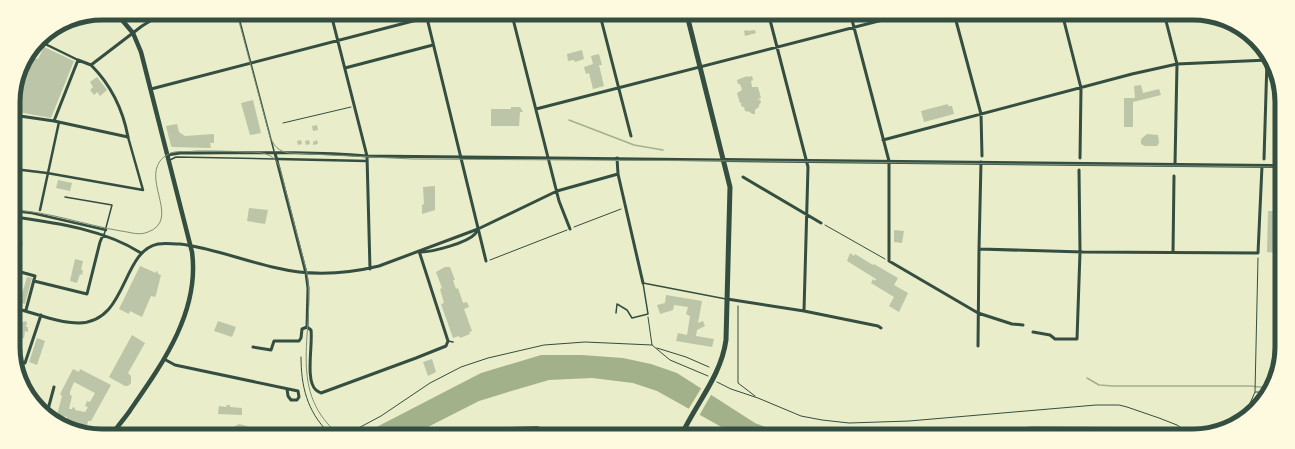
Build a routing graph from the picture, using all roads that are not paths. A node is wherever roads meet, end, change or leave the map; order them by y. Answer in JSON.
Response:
{"nodes":[{"id":1,"x":122,"y":20,"type":"edge"},
{"id":2,"x":152,"y":20,"type":"edge"},
{"id":3,"x":240,"y":20,"type":"edge"},
{"id":4,"x":333,"y":20,"type":"edge"},
{"id":5,"x":412,"y":20,"type":"edge"},
{"id":6,"x":427,"y":20,"type":"edge"},
{"id":7,"x":513,"y":20,"type":"edge"},
{"id":8,"x":601,"y":20,"type":"edge"},
{"id":9,"x":688,"y":20,"type":"edge"},
{"id":10,"x":770,"y":20,"type":"edge"},
{"id":11,"x":852,"y":20,"type":"edge"},
{"id":12,"x":882,"y":20,"type":"edge"},
{"id":13,"x":956,"y":20,"type":"edge"},
{"id":14,"x":1064,"y":20,"type":"edge"},
{"id":15,"x":1166,"y":20,"type":"edge"},
{"id":16,"x":854,"y":27,"type":"junction"},
{"id":17,"x":133,"y":33,"type":"junction"},
{"id":18,"x":338,"y":41,"type":"junction"},
{"id":19,"x":44,"y":44,"type":"edge"},
{"id":20,"x":434,"y":45,"type":"junction"},
{"id":21,"x":777,"y":47,"type":"junction"},
{"id":22,"x":78,"y":60,"type":"junction"},
{"id":23,"x":1263,"y":60,"type":"edge"},
{"id":24,"x":251,"y":64,"type":"junction"},
{"id":25,"x":1177,"y":64,"type":"junction"},
{"id":26,"x":91,"y":65,"type":"junction"},
{"id":27,"x":1267,"y":66,"type":"edge"},
{"id":28,"x":700,"y":67,"type":"junction"},
{"id":29,"x":345,"y":68,"type":"junction"},
{"id":30,"x":619,"y":88,"type":"junction"},
{"id":31,"x":1081,"y":88,"type":"junction"},
{"id":32,"x":151,"y":89,"type":"junction"},
{"id":33,"x":536,"y":109,"type":"junction"},
{"id":34,"x":981,"y":114,"type":"junction"},
{"id":35,"x":20,"y":116,"type":"edge"},
{"id":36,"x":54,"y":121,"type":"junction"},
{"id":37,"x":59,"y":122,"type":"junction"},
{"id":38,"x":631,"y":136,"type":"dead end"},
{"id":39,"x":128,"y":137,"type":"junction"},
{"id":40,"x":883,"y":140,"type":"junction"},
{"id":41,"x":275,"y":153,"type":"junction"},
{"id":42,"x":167,"y":155,"type":"junction"},
{"id":43,"x":367,"y":156,"type":"junction"},
{"id":44,"x":982,"y":156,"type":"dead end"},
{"id":45,"x":460,"y":157,"type":"junction"},
{"id":46,"x":548,"y":158,"type":"junction"},
{"id":47,"x":617,"y":158,"type":"junction"},
{"id":48,"x":1080,"y":158,"type":"dead end"},
{"id":49,"x":277,"y":159,"type":"junction"},
{"id":50,"x":1264,"y":159,"type":"dead end"},
{"id":51,"x":724,"y":160,"type":"junction"},
{"id":52,"x":806,"y":160,"type":"junction"},
{"id":53,"x":168,"y":161,"type":"junction"},
{"id":54,"x":367,"y":161,"type":"junction"},
{"id":55,"x":889,"y":161,"type":"junction"},
{"id":56,"x":982,"y":162,"type":"junction"},
{"id":57,"x":1175,"y":164,"type":"junction"},
{"id":58,"x":1262,"y":166,"type":"junction"},
{"id":59,"x":1275,"y":166,"type":"edge"},
{"id":60,"x":20,"y":170,"type":"edge"},
{"id":61,"x":1079,"y":170,"type":"dead end"},
{"id":62,"x":47,"y":173,"type":"junction"},
{"id":63,"x":618,"y":174,"type":"junction"},
{"id":64,"x":1174,"y":176,"type":"dead end"},
{"id":65,"x":743,"y":177,"type":"dead end"},
{"id":66,"x":557,"y":191,"type":"junction"},
{"id":67,"x":65,"y":197,"type":"dead end"},
{"id":68,"x":40,"y":210,"type":"dead end"},
{"id":69,"x":20,"y":212,"type":"edge"},
{"id":70,"x":807,"y":215,"type":"junction"},
{"id":71,"x":20,"y":218,"type":"edge"},
{"id":72,"x":821,"y":223,"type":"road end"},
{"id":73,"x":570,"y":228,"type":"road end"},
{"id":74,"x":478,"y":229,"type":"junction"},
{"id":75,"x":106,"y":230,"type":"junction"},
{"id":76,"x":103,"y":235,"type":"junction"},
{"id":77,"x":190,"y":245,"type":"junction"},
{"id":78,"x":979,"y":249,"type":"junction"},
{"id":79,"x":419,"y":251,"type":"junction"},
{"id":80,"x":1080,"y":252,"type":"junction"},
{"id":81,"x":141,"y":253,"type":"junction"},
{"id":82,"x":1173,"y":253,"type":"junction"},
{"id":83,"x":486,"y":261,"type":"road end"},
{"id":84,"x":370,"y":268,"type":"junction"},
{"id":85,"x":20,"y":272,"type":"edge"},
{"id":86,"x":306,"y":273,"type":"junction"},
{"id":87,"x":34,"y":281,"type":"junction"},
{"id":88,"x":643,"y":283,"type":"junction"},
{"id":89,"x":727,"y":300,"type":"junction"},
{"id":90,"x":20,"y":309,"type":"edge"},
{"id":91,"x":26,"y":310,"type":"junction"},
{"id":92,"x":804,"y":311,"type":"junction"},
{"id":93,"x":616,"y":313,"type":"dead end"},
{"id":94,"x":978,"y":313,"type":"junction"},
{"id":95,"x":41,"y":315,"type":"junction"},
{"id":96,"x":1023,"y":326,"type":"dead end"},
{"id":97,"x":307,"y":327,"type":"junction"},
{"id":98,"x":881,"y":328,"type":"dead end"},
{"id":99,"x":1033,"y":332,"type":"dead end"},
{"id":100,"x":448,"y":341,"type":"junction"},
{"id":101,"x":453,"y":342,"type":"dead end"},
{"id":102,"x":978,"y":346,"type":"dead end"},
{"id":103,"x":253,"y":347,"type":"dead end"},
{"id":104,"x":164,"y":359,"type":"junction"},
{"id":105,"x":22,"y":362,"type":"edge"},
{"id":106,"x":54,"y":387,"type":"dead end"},
{"id":107,"x":287,"y":389,"type":"junction"},
{"id":108,"x":48,"y":409,"type":"edge"},
{"id":109,"x":121,"y":423,"type":"junction"},
{"id":110,"x":116,"y":429,"type":"edge"},
{"id":111,"x":120,"y":429,"type":"edge"},
{"id":112,"x":499,"y":429,"type":"edge"},
{"id":113,"x":542,"y":429,"type":"edge"},
{"id":114,"x":684,"y":429,"type":"edge"}],
"edges":[{"from":1,"to":17,"type":"main road"},
{"from":2,"to":17,"type":"street"},
{"from":3,"to":24,"type":"lane"},
{"from":4,"to":18,"type":"street"},
{"from":5,"to":18,"type":"street"},
{"from":6,"to":20,"type":"street"},
{"from":7,"to":33,"type":"street"},
{"from":8,"to":30,"type":"street"},
{"from":9,"to":28,"type":"main road"},
{"from":10,"to":21,"type":"street"},
{"from":11,"to":16,"type":"street"},
{"from":12,"to":16,"type":"street"},
{"from":13,"to":34,"type":"street"},
{"from":14,"to":31,"type":"street"},
{"from":15,"to":25,"type":"street"},
{"from":16,"to":21,"type":"street"},
{"from":16,"to":40,"type":"street"},
{"from":17,"to":26,"type":"street"},
{"from":17,"to":32,"type":"main road"},
{"from":18,"to":24,"type":"street"},
{"from":18,"to":29,"type":"street"},
{"from":19,"to":22,"type":"street"},
{"from":20,"to":29,"type":"street"},
{"from":20,"to":45,"type":"street"},
{"from":21,"to":28,"type":"street"},
{"from":21,"to":52,"type":"street"},
{"from":22,"to":26,"type":"street"},
{"from":22,"to":36,"type":"street"},
{"from":23,"to":25,"type":"street"},
{"from":24,"to":32,"type":"street"},
{"from":24,"to":41,"type":"lane"},
{"from":25,"to":31,"type":"street"},
{"from":25,"to":57,"type":"street"},
{"from":26,"to":39,"type":"street"},
{"from":27,"to":50,"type":"street"},
{"from":28,"to":30,"type":"street"},
{"from":28,"to":51,"type":"main road"},
{"from":29,"to":43,"type":"street"},
{"from":30,"to":33,"type":"street"},
{"from":30,"to":38,"type":"street"},
{"from":31,"to":34,"type":"street"},
{"from":31,"to":48,"type":"street"},
{"from":32,"to":42,"type":"main road"},
{"from":33,"to":46,"type":"street"},
{"from":34,"to":40,"type":"street"},
{"from":34,"to":44,"type":"street"},
{"from":35,"to":36,"type":"street"},
{"from":36,"to":37,"type":"street"},
{"from":37,"to":39,"type":"street"},
{"from":37,"to":62,"type":"street"},
{"from":39,"to":62,"type":"street"},
{"from":40,"to":55,"type":"street"},
{"from":41,"to":42,"type":"street"},
{"from":41,"to":43,"type":"street"},
{"from":41,"to":49,"type":"street"},
{"from":42,"to":53,"type":"main road"},
{"from":43,"to":45,"type":"street"},
{"from":43,"to":54,"type":"street"},
{"from":45,"to":46,"type":"street"},
{"from":45,"to":74,"type":"street"},
{"from":46,"to":47,"type":"street"},
{"from":46,"to":66,"type":"street"},
{"from":47,"to":51,"type":"street"},
{"from":47,"to":63,"type":"street"},
{"from":49,"to":53,"type":"lane"},
{"from":49,"to":54,"type":"street"},
{"from":49,"to":86,"type":"street"},
{"from":51,"to":52,"type":"street"},
{"from":51,"to":89,"type":"main road"},
{"from":52,"to":55,"type":"street"},
{"from":52,"to":70,"type":"street"},
{"from":53,"to":77,"type":"main road"},
{"from":54,"to":84,"type":"street"},
{"from":55,"to":56,"type":"street"},
{"from":55,"to":94,"type":"street"},
{"from":56,"to":57,"type":"street"},
{"from":56,"to":78,"type":"street"},
{"from":57,"to":58,"type":"street"},
{"from":58,"to":59,"type":"street"},
{"from":58,"to":82,"type":"street"},
{"from":60,"to":62,"type":"street"},
{"from":61,"to":80,"type":"street"},
{"from":62,"to":68,"type":"street"},
{"from":63,"to":66,"type":"street"},
{"from":63,"to":88,"type":"street"},
{"from":64,"to":82,"type":"street"},
{"from":65,"to":70,"type":"street"},
{"from":66,"to":73,"type":"street"},
{"from":66,"to":74,"type":"street"},
{"from":67,"to":75,"type":"lane"},
{"from":69,"to":75,"type":"street"},
{"from":70,"to":72,"type":"street"},
{"from":70,"to":92,"type":"street"},
{"from":71,"to":76,"type":"street"},
{"from":74,"to":79,"type":"street"},
{"from":74,"to":79,"type":"street"},
{"from":74,"to":83,"type":"street"},
{"from":75,"to":76,"type":"lane"},
{"from":76,"to":81,"type":"street"},
{"from":76,"to":87,"type":"street"},
{"from":77,"to":81,"type":"street"},
{"from":77,"to":86,"type":"street"},
{"from":77,"to":104,"type":"main road"},
{"from":78,"to":80,"type":"street"},
{"from":78,"to":94,"type":"street"},
{"from":79,"to":84,"type":"street"},
{"from":79,"to":100,"type":"street"},
{"from":80,"to":82,"type":"street"},
{"from":80,"to":99,"type":"street"},
{"from":81,"to":95,"type":"street"},
{"from":84,"to":86,"type":"street"},
{"from":85,"to":87,"type":"street"},
{"from":86,"to":97,"type":"street"},
{"from":87,"to":91,"type":"street"},
{"from":88,"to":89,"type":"lane"},
{"from":88,"to":93,"type":"lane"},
{"from":89,"to":92,"type":"street"},
{"from":89,"to":114,"type":"main road"},
{"from":90,"to":91,"type":"street"},
{"from":91,"to":95,"type":"street"},
{"from":92,"to":98,"type":"street"},
{"from":94,"to":96,"type":"street"},
{"from":94,"to":102,"type":"street"},
{"from":95,"to":105,"type":"street"},
{"from":97,"to":100,"type":"street"},
{"from":97,"to":103,"type":"street"},
{"from":100,"to":101,"type":"lane"},
{"from":104,"to":107,"type":"street"},
{"from":104,"to":109,"type":"main road"},
{"from":106,"to":108,"type":"street"},
{"from":107,"to":107,"type":"street"},
{"from":109,"to":110,"type":"main road"},
{"from":109,"to":111,"type":"main road"},
{"from":112,"to":113,"type":"lane"}]}
